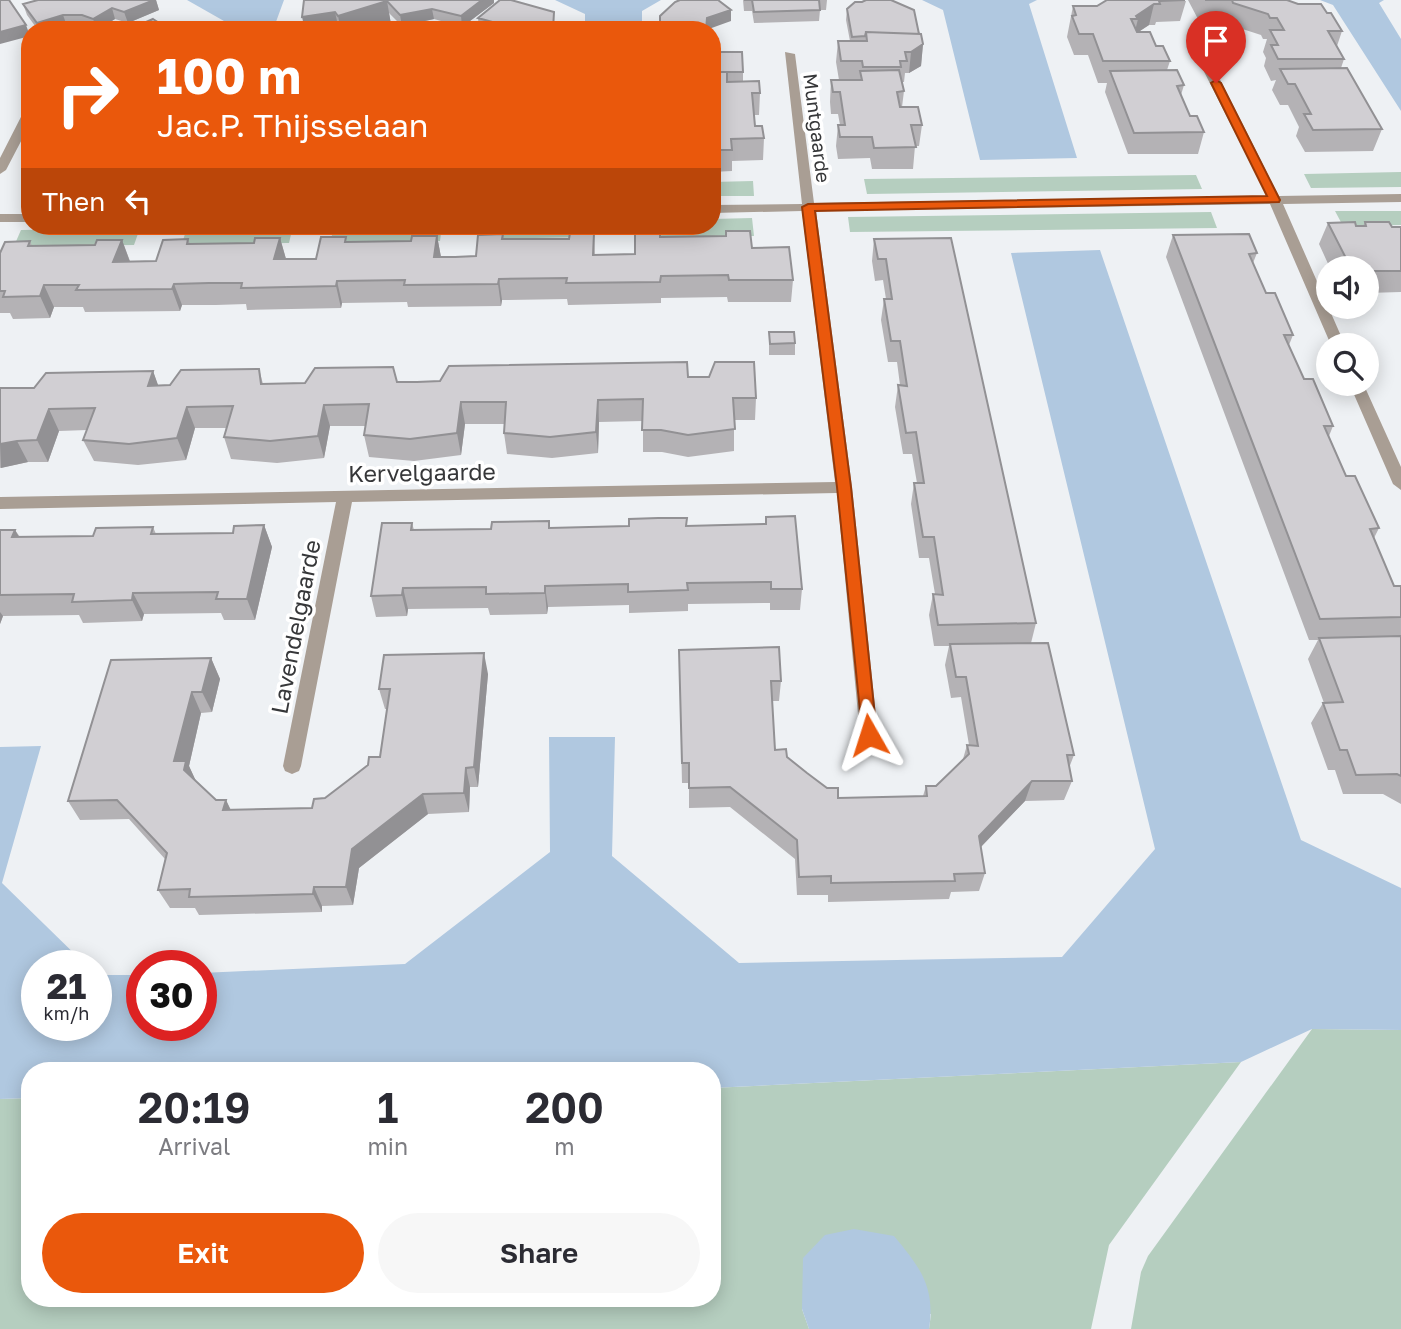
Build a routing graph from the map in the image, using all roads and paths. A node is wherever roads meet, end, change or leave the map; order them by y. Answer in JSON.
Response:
{"nodes":[{"id":1,"x":1194,"y":40,"type":"dead end"},
{"id":2,"x":789,"y":54,"type":"dead end"},
{"id":3,"x":21,"y":129,"type":"edge"},
{"id":4,"x":0,"y":170,"type":"edge"},
{"id":5,"x":1401,"y":198,"type":"edge"},
{"id":6,"x":1275,"y":200,"type":"junction"},
{"id":7,"x":808,"y":207,"type":"junction"},
{"id":8,"x":721,"y":209,"type":"edge"},
{"id":9,"x":0,"y":218,"type":"edge"},
{"id":10,"x":21,"y":218,"type":"edge"},
{"id":11,"x":1333,"y":333,"type":"edge"},
{"id":12,"x":1362,"y":396,"type":"edge"},
{"id":13,"x":1401,"y":484,"type":"edge"},
{"id":14,"x":844,"y":487,"type":"junction"},
{"id":15,"x":345,"y":498,"type":"junction"},
{"id":16,"x":0,"y":503,"type":"edge"},
{"id":17,"x":869,"y":735,"type":"dead end"},
{"id":18,"x":292,"y":766,"type":"dead end"}],
"edges":[{"from":1,"to":6,"type":"street"},
{"from":2,"to":7,"type":"street","name":"Muntgaarde"},
{"from":3,"to":4,"type":"street"},
{"from":5,"to":6,"type":"street"},
{"from":6,"to":7,"type":"street"},
{"from":6,"to":11,"type":"street"},
{"from":7,"to":8,"type":"street"},
{"from":7,"to":14,"type":"street","name":"Muntgaarde"},
{"from":9,"to":10,"type":"street"},
{"from":12,"to":13,"type":"street"},
{"from":14,"to":15,"type":"street","name":"Kervelgaarde"},
{"from":14,"to":17,"type":"street","name":"Muntgaarde"},
{"from":15,"to":16,"type":"street","name":"Kervelgaarde"},
{"from":15,"to":18,"type":"street","name":"Lavendelgaarde"}]}
